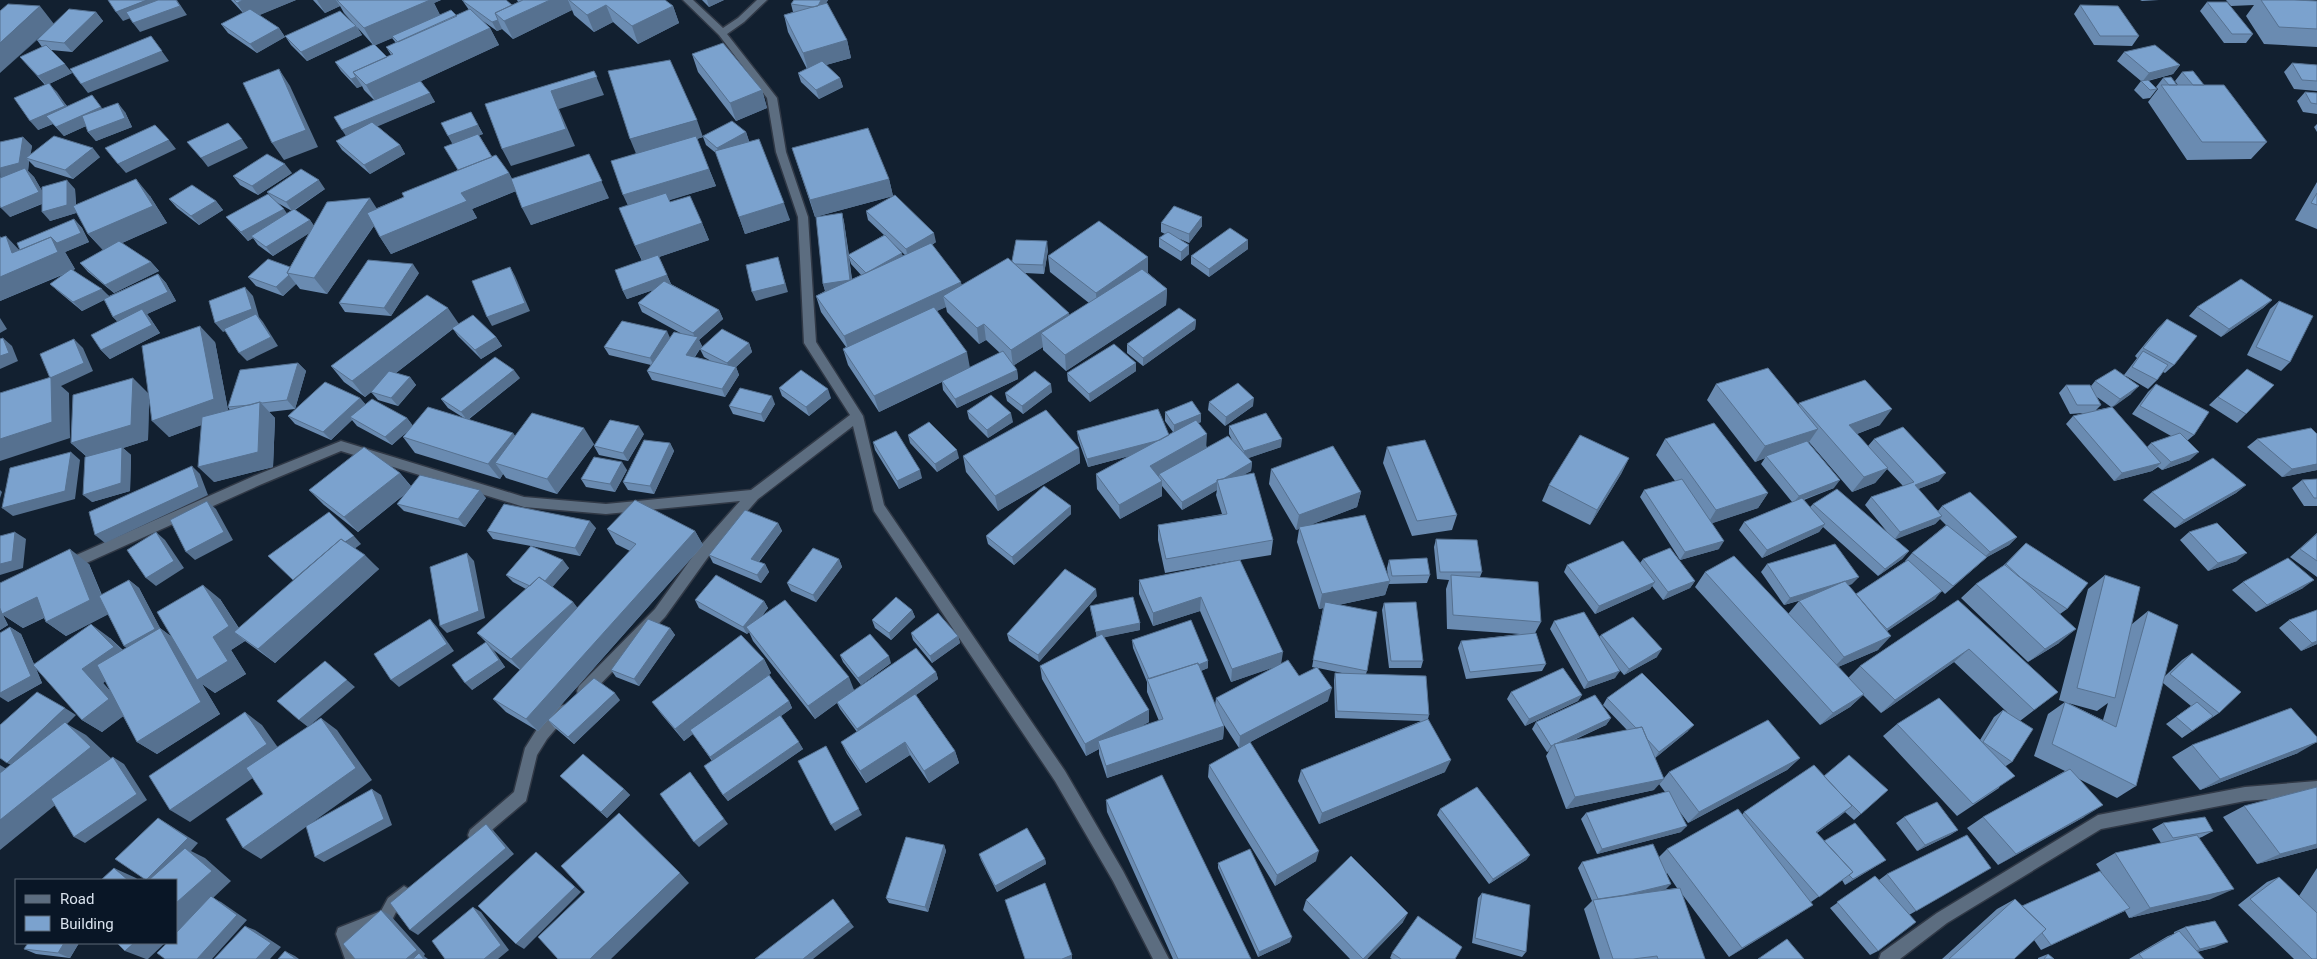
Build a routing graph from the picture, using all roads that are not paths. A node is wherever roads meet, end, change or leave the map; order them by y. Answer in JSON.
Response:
{"nodes":[{"id":1,"x":688,"y":0,"type":"edge"},
{"id":2,"x":762,"y":0,"type":"edge"},
{"id":3,"x":722,"y":34,"type":"junction"},
{"id":4,"x":857,"y":416,"type":"junction"},
{"id":5,"x":754,"y":494,"type":"junction"},
{"id":6,"x":54,"y":571,"type":"edge"},
{"id":7,"x":2317,"y":788,"type":"edge"},
{"id":8,"x":465,"y":843,"type":"edge"},
{"id":9,"x":415,"y":885,"type":"edge"},
{"id":10,"x":353,"y":959,"type":"edge"},
{"id":11,"x":1161,"y":959,"type":"edge"},
{"id":12,"x":1888,"y":959,"type":"edge"}],
"edges":[{"from":1,"to":3,"type":"street"},
{"from":2,"to":3,"type":"street"},
{"from":3,"to":4,"type":"street"},
{"from":4,"to":5,"type":"street"},
{"from":4,"to":11,"type":"street"},
{"from":5,"to":6,"type":"street"},
{"from":5,"to":8,"type":"street"},
{"from":7,"to":12,"type":"street"},
{"from":9,"to":10,"type":"street"}]}
